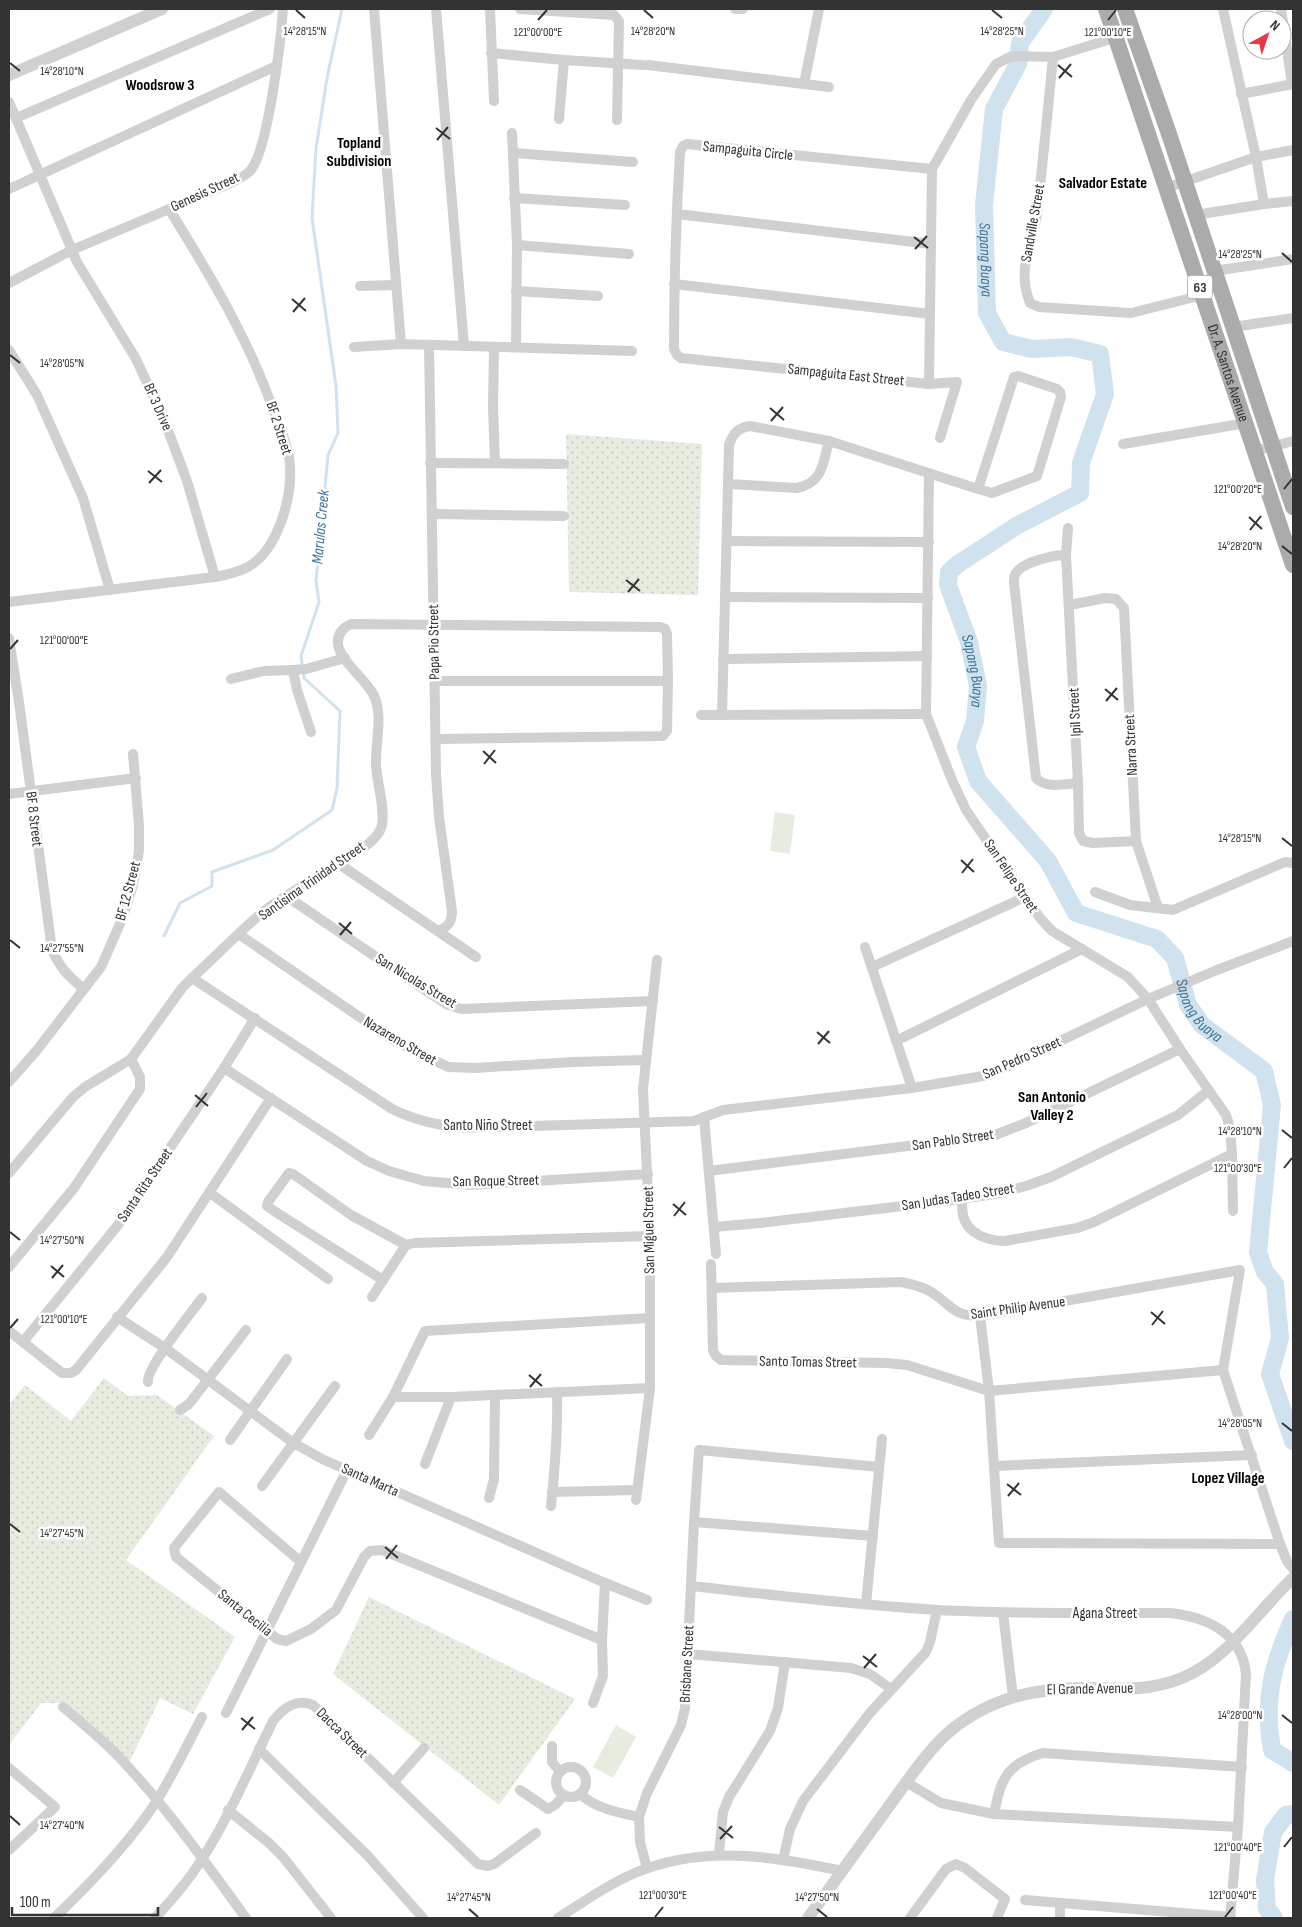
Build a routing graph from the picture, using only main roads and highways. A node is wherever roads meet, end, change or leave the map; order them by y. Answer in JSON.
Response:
{"nodes":[{"id":1,"x":1106,"y":9,"type":"edge"},
{"id":2,"x":1125,"y":9,"type":"edge"},
{"id":3,"x":1293,"y":507,"type":"edge"},
{"id":4,"x":1293,"y":565,"type":"edge"}],
"edges":[{"from":1,"to":4,"type":"main road","name":"Dr. A. Santos Avenue","number":"63"},
{"from":2,"to":3,"type":"main road","name":"Dr. A. Santos Avenue","number":"63"}]}
